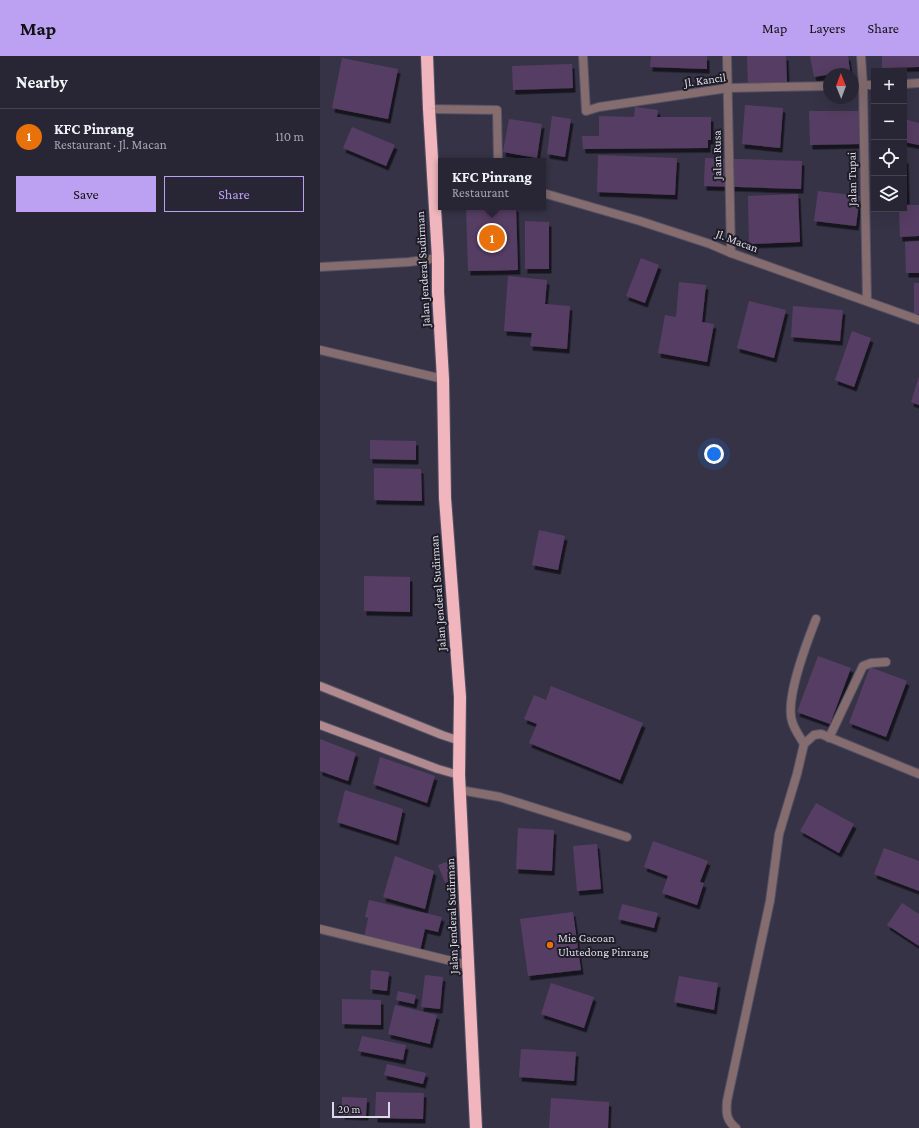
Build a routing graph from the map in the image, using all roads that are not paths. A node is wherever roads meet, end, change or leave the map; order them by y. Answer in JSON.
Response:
{"nodes":[{"id":1,"x":427,"y":56,"type":"edge"},
{"id":2,"x":583,"y":56,"type":"edge"},
{"id":3,"x":727,"y":56,"type":"edge"},
{"id":4,"x":861,"y":56,"type":"edge"},
{"id":5,"x":907,"y":84,"type":"edge"},
{"id":6,"x":919,"y":84,"type":"edge"},
{"id":7,"x":862,"y":85,"type":"junction"},
{"id":8,"x":871,"y":85,"type":"edge"},
{"id":9,"x":823,"y":86,"type":"edge"},
{"id":10,"x":728,"y":88,"type":"junction"},
{"id":11,"x":429,"y":109,"type":"junction"},
{"id":12,"x":498,"y":158,"type":"edge"},
{"id":13,"x":437,"y":175,"type":"edge"},
{"id":14,"x":546,"y":195,"type":"edge"},
{"id":15,"x":731,"y":253,"type":"junction"},
{"id":16,"x":438,"y":258,"type":"junction"},
{"id":17,"x":320,"y":267,"type":"edge"},
{"id":18,"x":867,"y":301,"type":"junction"},
{"id":19,"x":919,"y":320,"type":"edge"},
{"id":20,"x":320,"y":350,"type":"edge"},
{"id":21,"x":443,"y":380,"type":"junction"},
{"id":22,"x":816,"y":619,"type":"dead end"},
{"id":23,"x":886,"y":662,"type":"dead end"},
{"id":24,"x":320,"y":686,"type":"edge"},
{"id":25,"x":320,"y":725,"type":"edge"},
{"id":26,"x":829,"y":738,"type":"junction"},
{"id":27,"x":460,"y":741,"type":"junction"},
{"id":28,"x":804,"y":744,"type":"junction"},
{"id":29,"x":919,"y":774,"type":"edge"},
{"id":30,"x":459,"y":775,"type":"junction"},
{"id":31,"x":460,"y":790,"type":"junction"},
{"id":32,"x":627,"y":836,"type":"dead end"},
{"id":33,"x":320,"y":929,"type":"edge"},
{"id":34,"x":468,"y":966,"type":"junction"},
{"id":35,"x":476,"y":1128,"type":"edge"},
{"id":36,"x":736,"y":1128,"type":"edge"}],
"edges":[{"from":1,"to":11,"type":"highway","name":"Jalan Jenderal Sudirman"},
{"from":2,"to":10,"type":"street","name":"Jl. Kancil"},
{"from":3,"to":10,"type":"street","name":"Jalan Rusa"},
{"from":4,"to":7,"type":"street","name":"Jalan Tupai"},
{"from":5,"to":6,"type":"street"},
{"from":7,"to":8,"type":"street"},
{"from":7,"to":18,"type":"street","name":"Jalan Tupai"},
{"from":9,"to":10,"type":"street","name":"Jl. Kancil"},
{"from":10,"to":15,"type":"street","name":"Jalan Rusa"},
{"from":11,"to":12,"type":"street"},
{"from":11,"to":13,"type":"highway","name":"Jalan Jenderal Sudirman"},
{"from":13,"to":16,"type":"highway","name":"Jalan Jenderal Sudirman"},
{"from":14,"to":15,"type":"street","name":"Jl. Macan"},
{"from":15,"to":18,"type":"street","name":"Jl. Macan"},
{"from":16,"to":17,"type":"street"},
{"from":16,"to":21,"type":"highway","name":"Jalan Jenderal Sudirman"},
{"from":18,"to":19,"type":"street","name":"Jl. Macan"},
{"from":20,"to":21,"type":"street"},
{"from":21,"to":27,"type":"highway","name":"Jalan Jenderal Sudirman"},
{"from":22,"to":28,"type":"street"},
{"from":23,"to":26,"type":"street"},
{"from":24,"to":27,"type":"street"},
{"from":25,"to":30,"type":"street"},
{"from":26,"to":28,"type":"street"},
{"from":26,"to":29,"type":"street"},
{"from":27,"to":30,"type":"highway","name":"Jalan Jenderal Sudirman"},
{"from":28,"to":36,"type":"street"},
{"from":30,"to":31,"type":"highway","name":"Jalan Jenderal Sudirman"},
{"from":31,"to":32,"type":"street"},
{"from":31,"to":34,"type":"highway","name":"Jalan Jenderal Sudirman"},
{"from":33,"to":34,"type":"street"},
{"from":34,"to":35,"type":"highway","name":"Jalan Jenderal Sudirman"}]}
